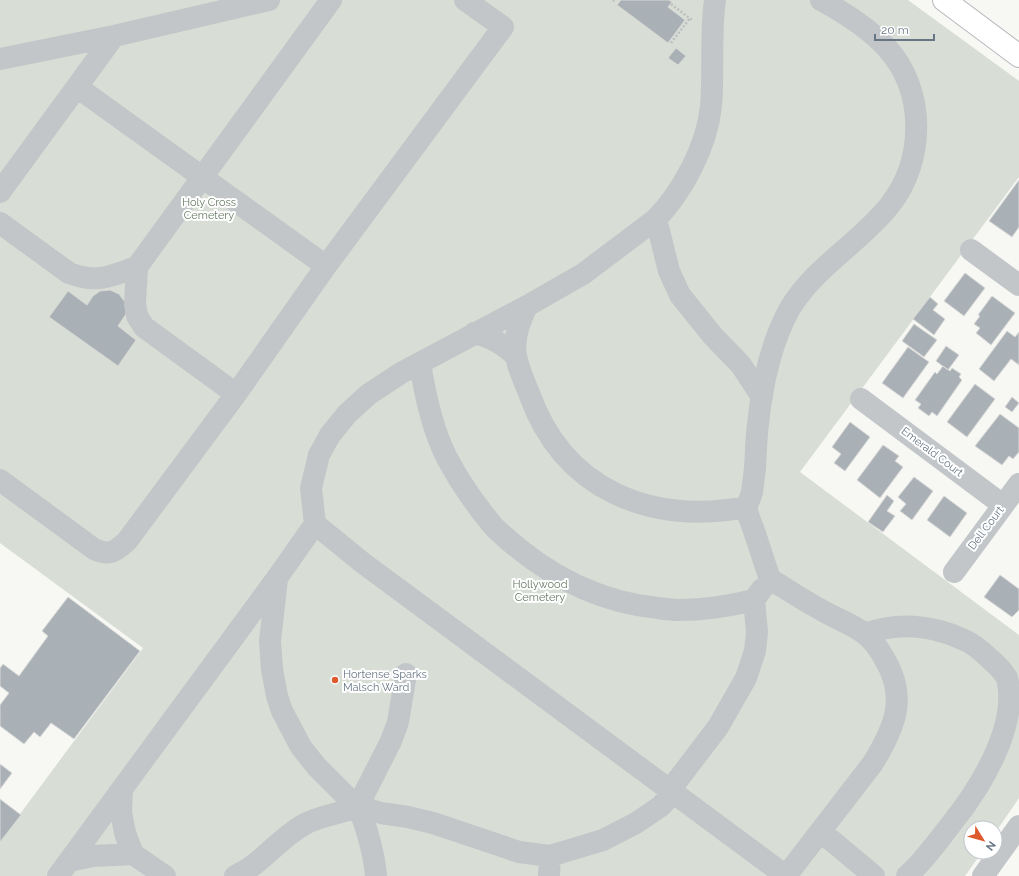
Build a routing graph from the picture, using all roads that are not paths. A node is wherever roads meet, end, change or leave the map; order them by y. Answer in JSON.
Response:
{"nodes":[{"id":1,"x":269,"y":0,"type":"edge"},
{"id":2,"x":331,"y":0,"type":"edge"},
{"id":3,"x":465,"y":0,"type":"edge"},
{"id":4,"x":715,"y":0,"type":"edge"},
{"id":5,"x":821,"y":0,"type":"edge"},
{"id":6,"x":944,"y":0,"type":"edge"},
{"id":7,"x":114,"y":36,"type":"junction"},
{"id":8,"x":1019,"y":56,"type":"edge"},
{"id":9,"x":0,"y":59,"type":"edge"},
{"id":10,"x":77,"y":87,"type":"junction"},
{"id":11,"x":202,"y":177,"type":"junction"},
{"id":12,"x":0,"y":192,"type":"edge"},
{"id":13,"x":656,"y":219,"type":"junction"},
{"id":14,"x":0,"y":223,"type":"edge"},
{"id":15,"x":971,"y":250,"type":"dead end"},
{"id":16,"x":137,"y":266,"type":"junction"},
{"id":17,"x":326,"y":266,"type":"junction"},
{"id":18,"x":1019,"y":285,"type":"edge"},
{"id":19,"x":527,"y":306,"type":"junction"},
{"id":20,"x":474,"y":333,"type":"junction"},
{"id":21,"x":771,"y":350,"type":"junction"},
{"id":22,"x":732,"y":354,"type":"junction"},
{"id":23,"x":516,"y":356,"type":"junction"},
{"id":24,"x":420,"y":363,"type":"junction"},
{"id":25,"x":236,"y":394,"type":"junction"},
{"id":26,"x":762,"y":398,"type":"junction"},
{"id":27,"x":861,"y":399,"type":"dead end"},
{"id":28,"x":0,"y":480,"type":"edge"},
{"id":29,"x":1019,"y":484,"type":"edge"},
{"id":30,"x":1003,"y":505,"type":"junction"},
{"id":31,"x":747,"y":507,"type":"junction"},
{"id":32,"x":314,"y":524,"type":"junction"},
{"id":33,"x":954,"y":572,"type":"dead end"},
{"id":34,"x":277,"y":578,"type":"junction"},
{"id":35,"x":770,"y":579,"type":"junction"},
{"id":36,"x":754,"y":600,"type":"junction"},
{"id":37,"x":865,"y":634,"type":"junction"},
{"id":38,"x":406,"y":674,"type":"dead end"},
{"id":39,"x":122,"y":789,"type":"junction"},
{"id":40,"x":670,"y":790,"type":"junction"},
{"id":41,"x":358,"y":806,"type":"junction"},
{"id":42,"x":1019,"y":826,"type":"edge"},
{"id":43,"x":819,"y":834,"type":"junction"},
{"id":44,"x":133,"y":854,"type":"junction"},
{"id":45,"x":549,"y":866,"type":"edge"},
{"id":46,"x":64,"y":869,"type":"edge"},
{"id":47,"x":165,"y":876,"type":"edge"},
{"id":48,"x":235,"y":876,"type":"edge"},
{"id":49,"x":376,"y":876,"type":"edge"},
{"id":50,"x":786,"y":876,"type":"edge"},
{"id":51,"x":874,"y":876,"type":"edge"},
{"id":52,"x":907,"y":876,"type":"edge"},
{"id":53,"x":983,"y":876,"type":"edge"}],
"edges":[{"from":1,"to":7,"type":"street"},
{"from":2,"to":11,"type":"street"},
{"from":3,"to":17,"type":"street"},
{"from":4,"to":13,"type":"street"},
{"from":5,"to":21,"type":"street"},
{"from":6,"to":8,"type":"main road"},
{"from":7,"to":9,"type":"street"},
{"from":7,"to":10,"type":"street"},
{"from":10,"to":11,"type":"street"},
{"from":10,"to":12,"type":"street"},
{"from":11,"to":16,"type":"street"},
{"from":11,"to":17,"type":"street"},
{"from":13,"to":19,"type":"street"},
{"from":13,"to":22,"type":"street"},
{"from":14,"to":16,"type":"street"},
{"from":15,"to":18,"type":"street"},
{"from":16,"to":25,"type":"street"},
{"from":17,"to":25,"type":"street"},
{"from":19,"to":20,"type":"street"},
{"from":19,"to":23,"type":"street"},
{"from":20,"to":23,"type":"street"},
{"from":20,"to":24,"type":"street"},
{"from":21,"to":22,"type":"street"},
{"from":21,"to":26,"type":"street"},
{"from":22,"to":26,"type":"street"},
{"from":23,"to":31,"type":"street"},
{"from":24,"to":32,"type":"street"},
{"from":24,"to":36,"type":"street"},
{"from":25,"to":28,"type":"street"},
{"from":26,"to":31,"type":"street"},
{"from":27,"to":30,"type":"street","name":"Emerald Court"},
{"from":29,"to":30,"type":"street","name":"Dell Court"},
{"from":30,"to":33,"type":"street","name":"Dell Court"},
{"from":31,"to":35,"type":"street"},
{"from":32,"to":34,"type":"street"},
{"from":32,"to":40,"type":"street"},
{"from":34,"to":39,"type":"street"},
{"from":34,"to":41,"type":"street"},
{"from":35,"to":36,"type":"street"},
{"from":35,"to":37,"type":"street"},
{"from":36,"to":40,"type":"street"},
{"from":37,"to":43,"type":"street"},
{"from":37,"to":52,"type":"street"},
{"from":38,"to":41,"type":"street"},
{"from":39,"to":44,"type":"street"},
{"from":39,"to":46,"type":"street"},
{"from":40,"to":45,"type":"street"},
{"from":40,"to":50,"type":"street"},
{"from":41,"to":45,"type":"street"},
{"from":41,"to":48,"type":"street"},
{"from":41,"to":49,"type":"street"},
{"from":42,"to":53,"type":"street"},
{"from":43,"to":50,"type":"street"},
{"from":43,"to":51,"type":"street"},
{"from":44,"to":46,"type":"street"},
{"from":44,"to":47,"type":"street"}]}
